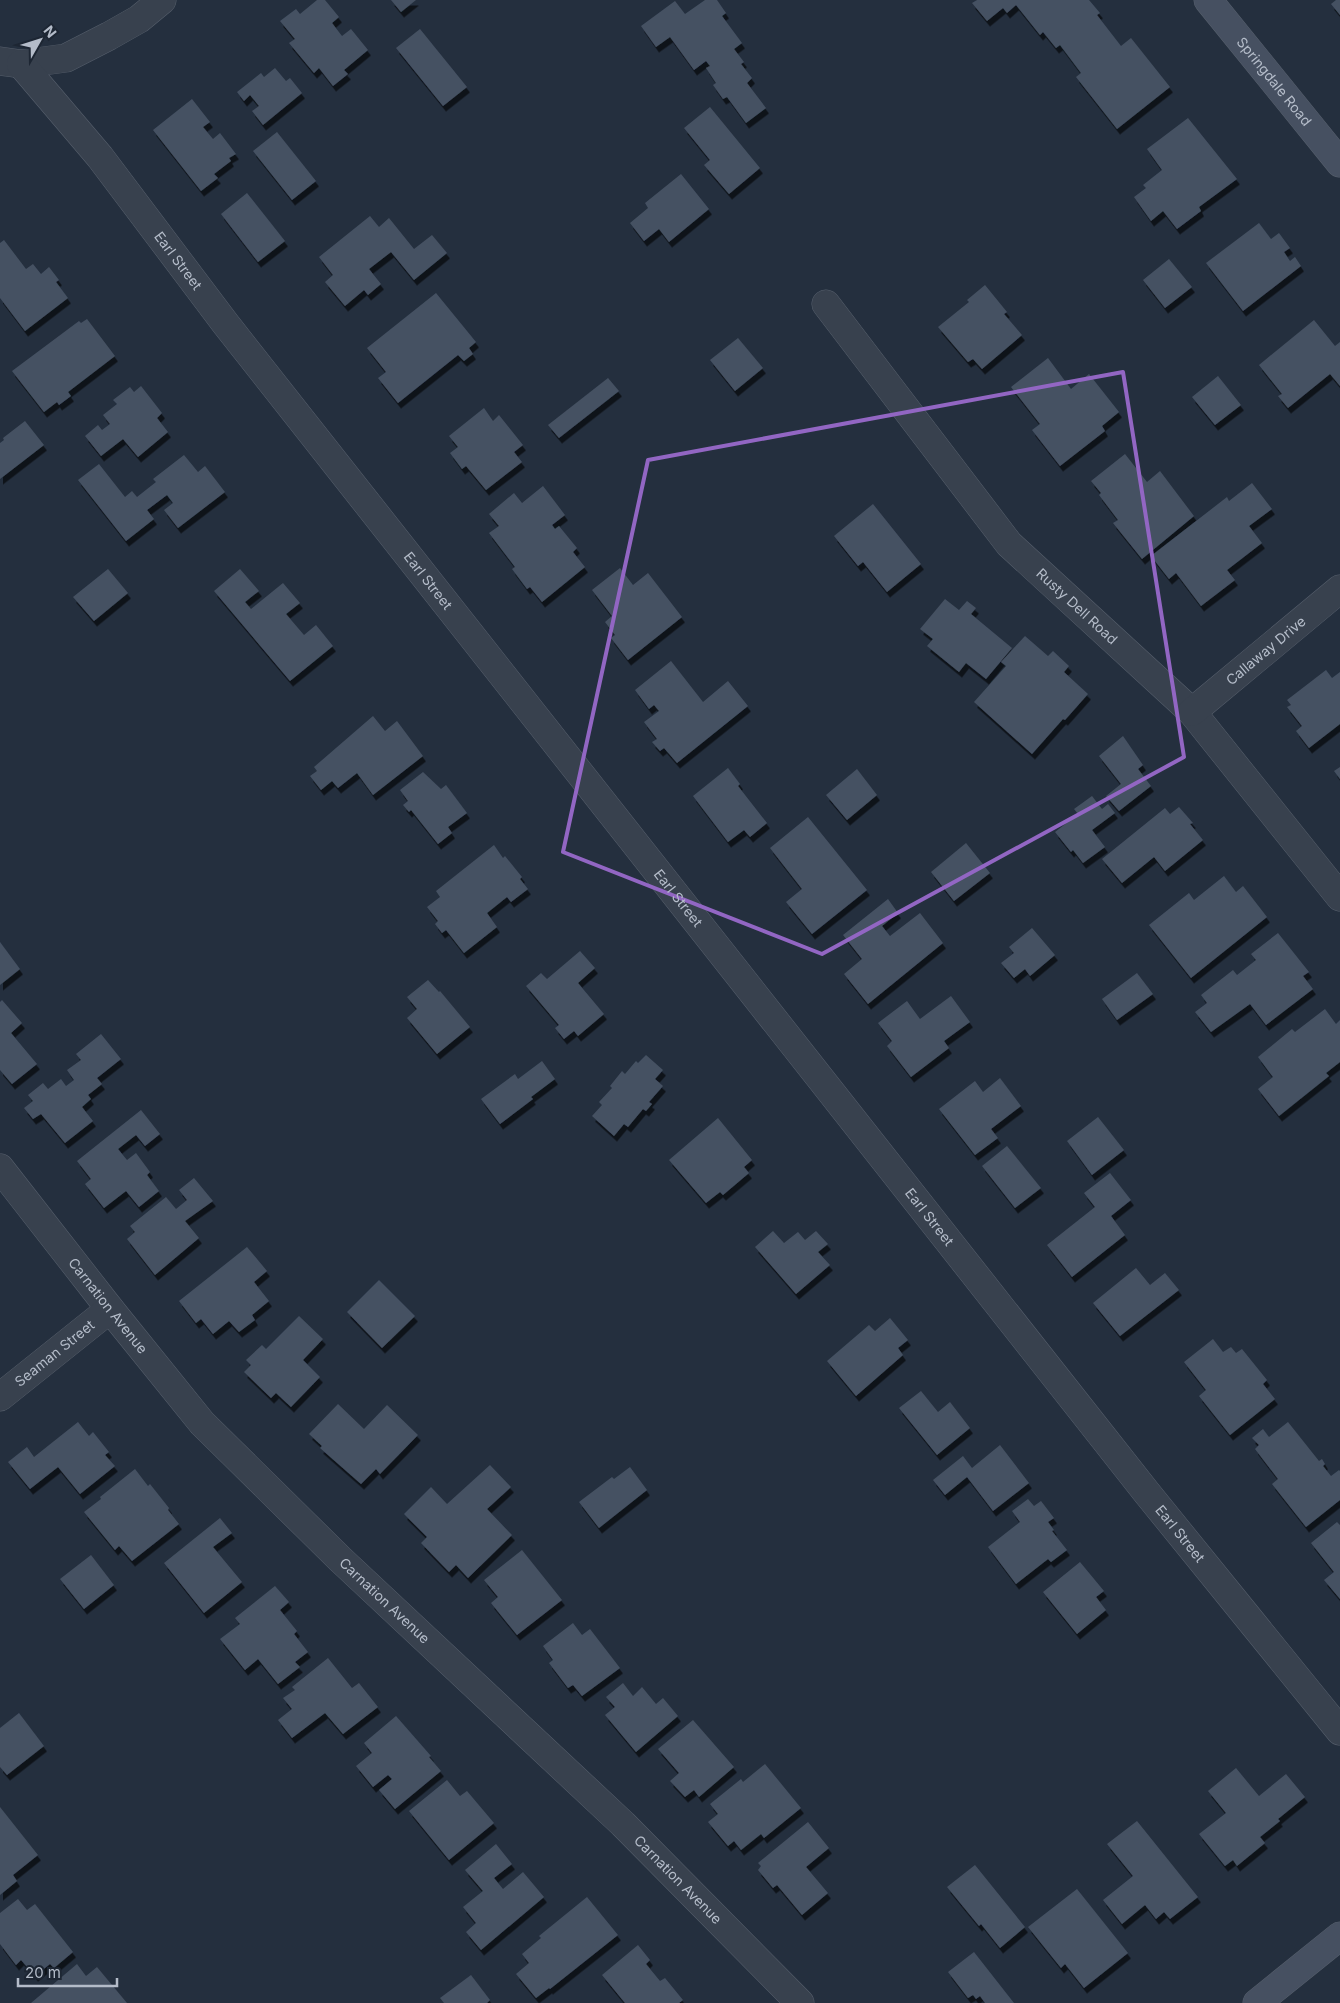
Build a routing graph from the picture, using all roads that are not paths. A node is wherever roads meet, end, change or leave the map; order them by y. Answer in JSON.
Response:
{"nodes":[{"id":1,"x":162,"y":0,"type":"edge"},
{"id":2,"x":1208,"y":0,"type":"edge"},
{"id":3,"x":10,"y":63,"type":"edge"},
{"id":4,"x":1340,"y":163,"type":"edge"},
{"id":5,"x":826,"y":304,"type":"dead end"},
{"id":6,"x":1340,"y":589,"type":"edge"},
{"id":7,"x":1192,"y":712,"type":"junction"},
{"id":8,"x":1340,"y":897,"type":"edge"},
{"id":9,"x":0,"y":1168,"type":"edge"},
{"id":10,"x":110,"y":1309,"type":"junction"},
{"id":11,"x":0,"y":1397,"type":"edge"},
{"id":12,"x":1340,"y":1731,"type":"edge"},
{"id":13,"x":1340,"y":1936,"type":"edge"},
{"id":14,"x":800,"y":2003,"type":"edge"},
{"id":15,"x":1257,"y":2003,"type":"edge"}],
"edges":[{"from":1,"to":3,"type":"street"},
{"from":2,"to":4,"type":"street","name":"Springdale Road"},
{"from":3,"to":12,"type":"street","name":"Earl Street"},
{"from":5,"to":7,"type":"street","name":"Rusty Dell Road"},
{"from":6,"to":7,"type":"street","name":"Callaway Drive"},
{"from":7,"to":8,"type":"street","name":"Rusty Dell Road"},
{"from":9,"to":10,"type":"street","name":"Carnation Avenue"},
{"from":10,"to":11,"type":"street","name":"Seaman Street"},
{"from":10,"to":14,"type":"street","name":"Carnation Avenue"},
{"from":13,"to":15,"type":"street"}]}
